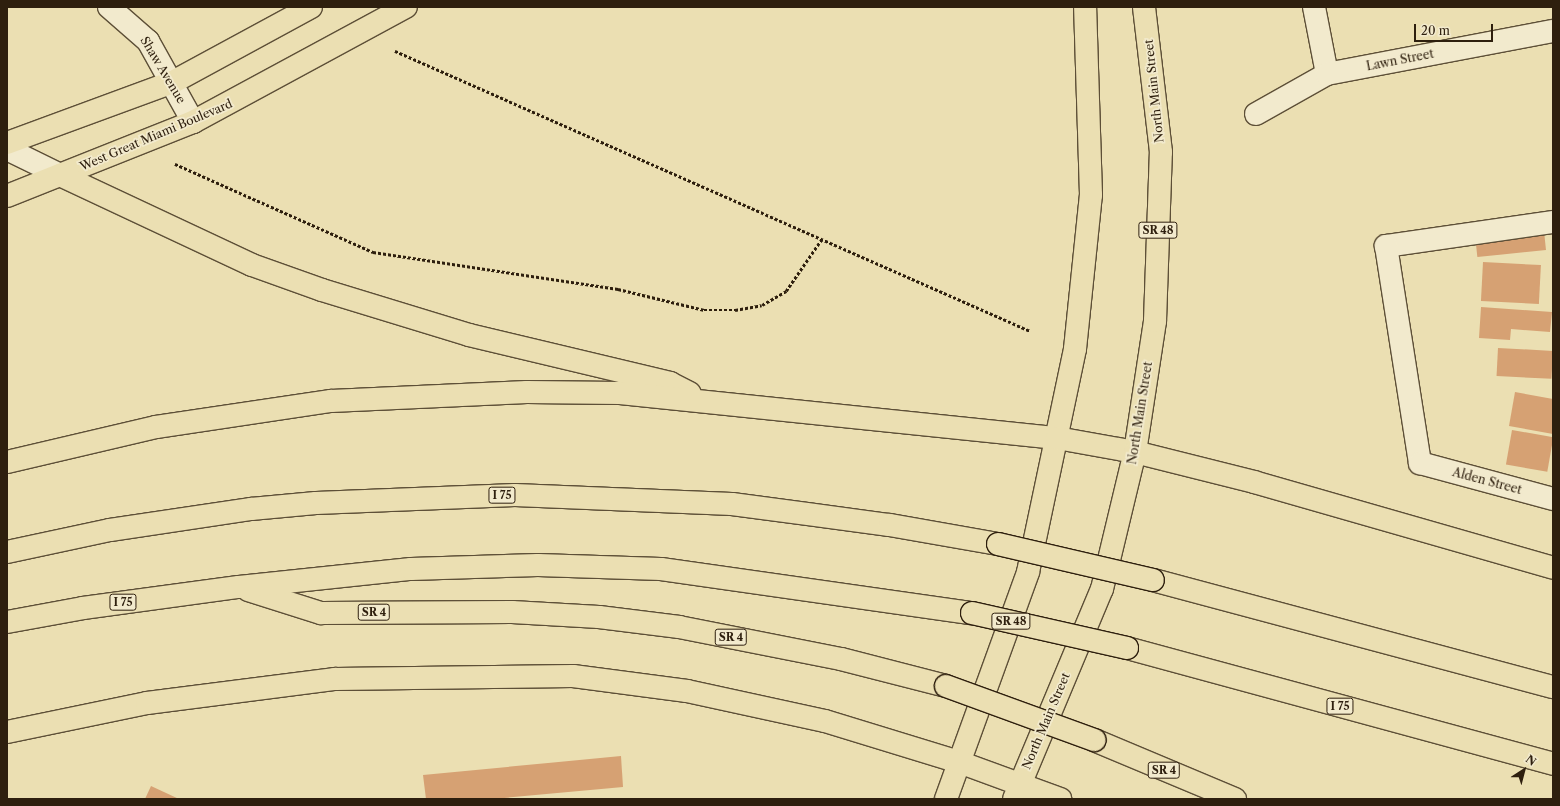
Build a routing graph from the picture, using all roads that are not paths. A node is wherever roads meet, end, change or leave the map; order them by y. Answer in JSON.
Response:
{"nodes":[{"id":1,"x":109,"y":7,"type":"edge"},
{"id":2,"x":311,"y":7,"type":"edge"},
{"id":3,"x":406,"y":7,"type":"edge"},
{"id":4,"x":1085,"y":7,"type":"edge"},
{"id":5,"x":1144,"y":7,"type":"edge"},
{"id":6,"x":1314,"y":7,"type":"edge"},
{"id":7,"x":1553,"y":32,"type":"edge"},
{"id":8,"x":1327,"y":74,"type":"junction"},
{"id":9,"x":173,"y":82,"type":"junction"},
{"id":10,"x":1256,"y":114,"type":"dead end"},
{"id":11,"x":194,"y":122,"type":"junction"},
{"id":12,"x":7,"y":143,"type":"edge"},
{"id":13,"x":7,"y":149,"type":"edge"},
{"id":14,"x":60,"y":175,"type":"junction"},
{"id":15,"x":7,"y":196,"type":"edge"},
{"id":16,"x":1553,"y":222,"type":"edge"},
{"id":17,"x":705,"y":401,"type":"junction"},
{"id":18,"x":1057,"y":438,"type":"junction"},
{"id":19,"x":1135,"y":452,"type":"junction"},
{"id":20,"x":7,"y":462,"type":"edge"},
{"id":21,"x":1553,"y":499,"type":"edge"},
{"id":22,"x":7,"y":552,"type":"edge"},
{"id":23,"x":1553,"y":568,"type":"edge"},
{"id":24,"x":239,"y":587,"type":"junction"},
{"id":25,"x":7,"y":622,"type":"edge"},
{"id":26,"x":1553,"y":687,"type":"edge"},
{"id":27,"x":7,"y":732,"type":"edge"},
{"id":28,"x":959,"y":762,"type":"junction"},
{"id":29,"x":1553,"y":764,"type":"edge"},
{"id":30,"x":1017,"y":791,"type":"edge"},
{"id":31,"x":946,"y":799,"type":"edge"},
{"id":32,"x":1060,"y":799,"type":"edge"},
{"id":33,"x":1235,"y":799,"type":"edge"}],
"edges":[{"from":1,"to":9,"type":"street","name":"Shaw Avenue"},
{"from":2,"to":9,"type":"main road"},
{"from":3,"to":11,"type":"main road","name":"West Great Miami Boulevard"},
{"from":4,"to":18,"type":"main road","number":"SR 48"},
{"from":5,"to":19,"type":"main road","name":"North Main Street","number":"SR 48"},
{"from":6,"to":8,"type":"street"},
{"from":7,"to":8,"type":"street","name":"Lawn Street"},
{"from":8,"to":10,"type":"street","name":"Lawn Street"},
{"from":9,"to":11,"type":"street","name":"Shaw Avenue"},
{"from":9,"to":12,"type":"main road"},
{"from":11,"to":14,"type":"main road","name":"West Great Miami Boulevard"},
{"from":13,"to":14,"type":"street"},
{"from":14,"to":15,"type":"main road","name":"West Great Miami Boulevard"},
{"from":14,"to":17,"type":"main road"},
{"from":16,"to":21,"type":"street","name":"Alden Street"},
{"from":17,"to":18,"type":"main road"},
{"from":17,"to":20,"type":"main road"},
{"from":18,"to":19,"type":"main road"},
{"from":18,"to":28,"type":"main road","number":"SR 48"},
{"from":19,"to":23,"type":"main road"},
{"from":19,"to":30,"type":"main road","name":"North Main Street","number":"SR 48"},
{"from":22,"to":26,"type":"main road","number":"I 75","bridge":true},
{"from":24,"to":25,"type":"main road","number":"I 75"},
{"from":24,"to":29,"type":"main road","number":"I 75","bridge":true},
{"from":24,"to":33,"type":"main road","number":"SR 4","bridge":true},
{"from":27,"to":28,"type":"main road"},
{"from":28,"to":30,"type":"main road"},
{"from":28,"to":31,"type":"main road","number":"SR 48"},
{"from":30,"to":32,"type":"main road"}]}
